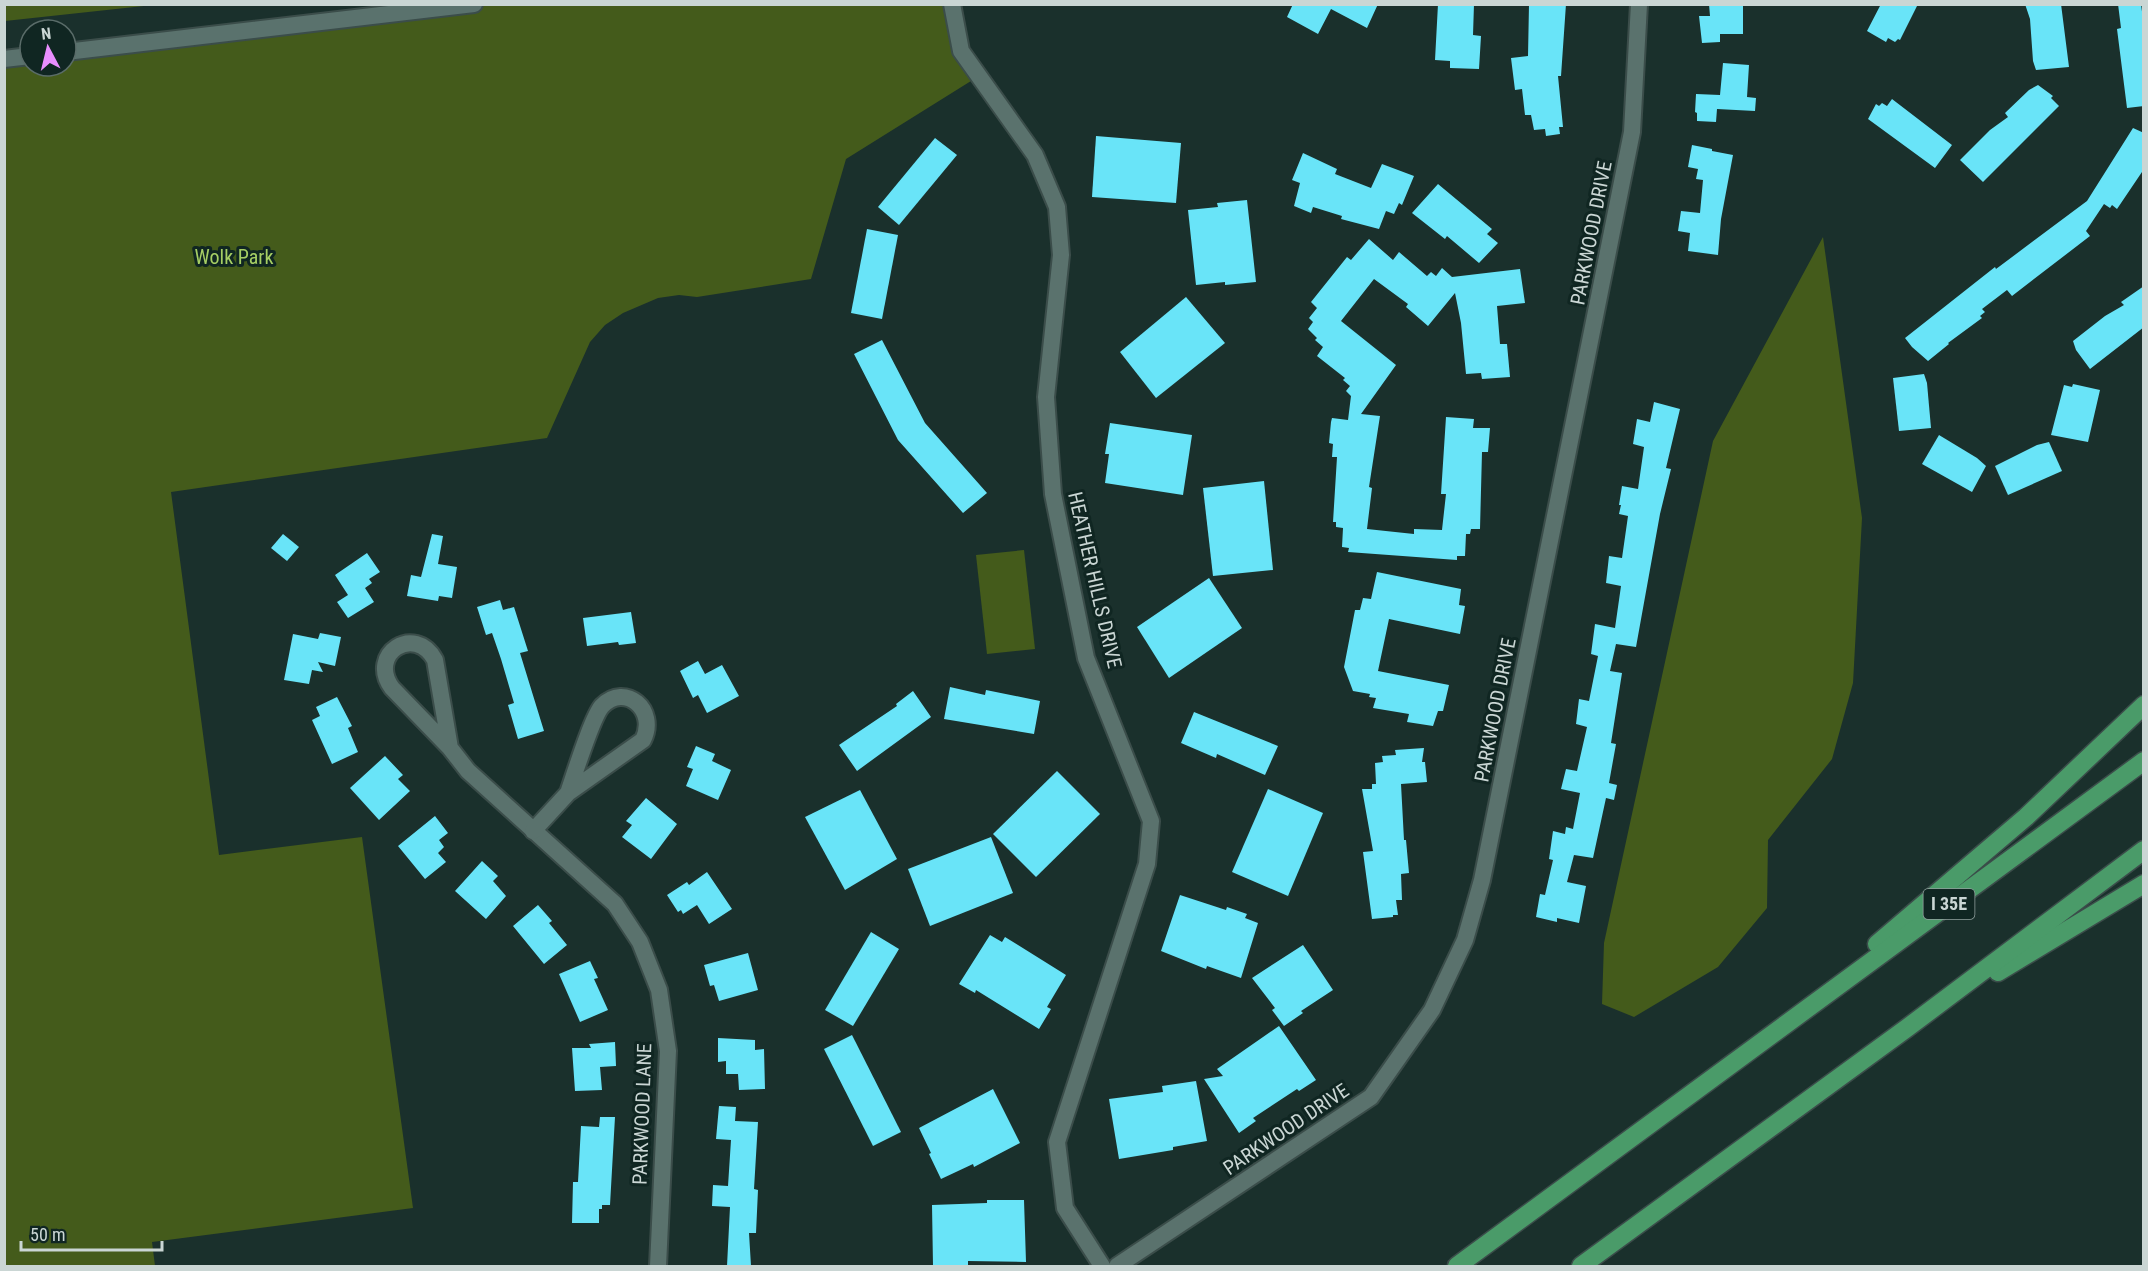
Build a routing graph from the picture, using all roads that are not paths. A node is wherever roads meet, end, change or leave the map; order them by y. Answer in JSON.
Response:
{"nodes":[{"id":1,"x":474,"y":4,"type":"edge"},
{"id":2,"x":952,"y":4,"type":"edge"},
{"id":3,"x":1639,"y":4,"type":"edge"},
{"id":4,"x":78,"y":51,"type":"edge"},
{"id":5,"x":2144,"y":705,"type":"edge"},
{"id":6,"x":450,"y":748,"type":"junction"},
{"id":7,"x":2144,"y":761,"type":"edge"},
{"id":8,"x":568,"y":794,"type":"junction"},
{"id":9,"x":533,"y":831,"type":"junction"},
{"id":10,"x":2144,"y":850,"type":"edge"},
{"id":11,"x":2144,"y":884,"type":"edge"},
{"id":12,"x":1907,"y":1028,"type":"junction"},
{"id":13,"x":1755,"y":1047,"type":"junction"},
{"id":14,"x":658,"y":1266,"type":"edge"},
{"id":15,"x":1102,"y":1266,"type":"edge"},
{"id":16,"x":1117,"y":1266,"type":"edge"},
{"id":17,"x":1457,"y":1266,"type":"edge"},
{"id":18,"x":1581,"y":1266,"type":"edge"}],
"edges":[{"from":1,"to":4,"type":"street"},
{"from":2,"to":15,"type":"street","name":"HEATHER HILLS DRIVE"},
{"from":3,"to":16,"type":"street","name":"PARKWOOD DRIVE"},
{"from":5,"to":13,"type":"highway"},
{"from":6,"to":6,"type":"street","name":"PARKWOOD LANE"},
{"from":6,"to":9,"type":"street","name":"PARKWOOD LANE"},
{"from":7,"to":13,"type":"highway","number":"I 35E"},
{"from":8,"to":8,"type":"street"},
{"from":8,"to":9,"type":"street"},
{"from":9,"to":14,"type":"street","name":"PARKWOOD LANE"},
{"from":10,"to":12,"type":"highway"},
{"from":11,"to":12,"type":"highway"},
{"from":12,"to":18,"type":"highway"},
{"from":13,"to":17,"type":"highway","number":"I 35E"}]}
